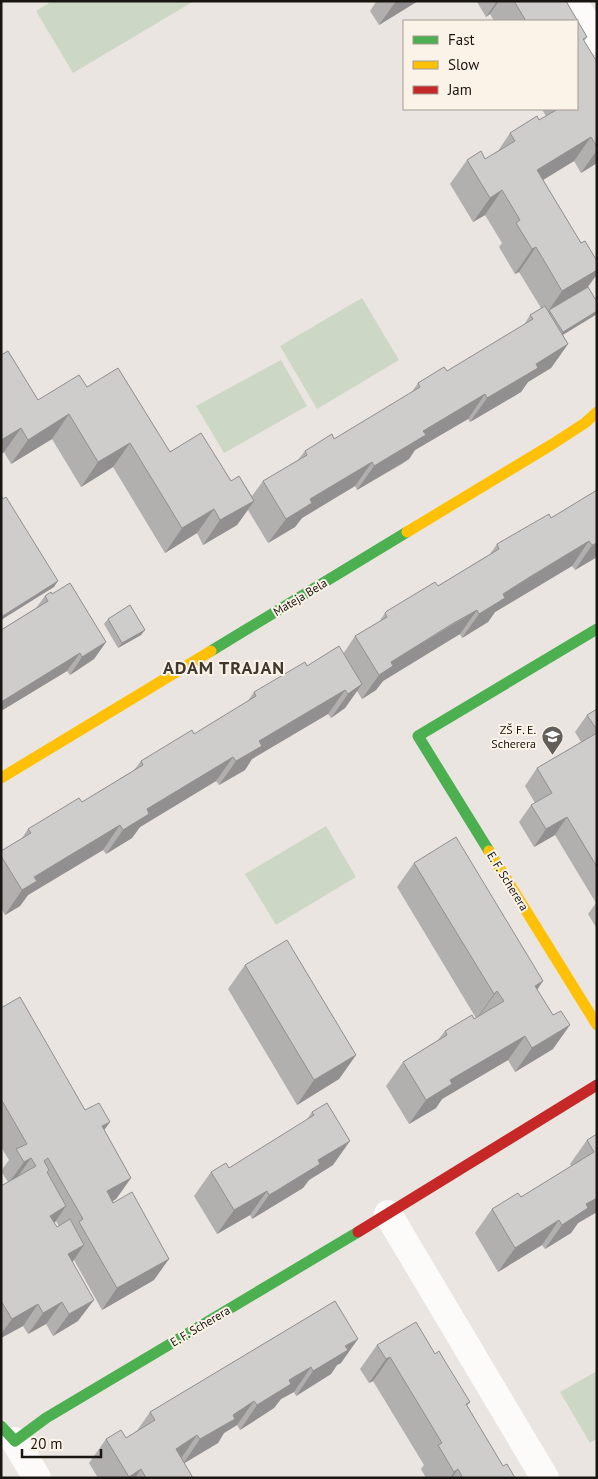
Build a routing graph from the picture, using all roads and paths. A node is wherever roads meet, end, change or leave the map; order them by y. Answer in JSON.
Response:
{"nodes":[{"id":1,"x":573,"y":1,"type":"edge"},
{"id":2,"x":597,"y":41,"type":"edge"},
{"id":3,"x":597,"y":412,"type":"edge"},
{"id":4,"x":597,"y":629,"type":"edge"},
{"id":5,"x":1,"y":778,"type":"edge"},
{"id":6,"x":597,"y":1025,"type":"edge"},
{"id":7,"x":597,"y":1085,"type":"edge"},
{"id":8,"x":388,"y":1214,"type":"junction"},
{"id":9,"x":8,"y":1434,"type":"edge"},
{"id":10,"x":37,"y":1478,"type":"edge"},
{"id":11,"x":545,"y":1478,"type":"edge"}],
"edges":[{"from":1,"to":2,"type":"street"},
{"from":3,"to":5,"type":"street","name":"Mateja Bela"},
{"from":4,"to":6,"type":"street","name":"E. F. Scherera"},
{"from":7,"to":8,"type":"street","name":"E. F. Scherera"},
{"from":8,"to":9,"type":"street","name":"E. F. Scherera"},
{"from":8,"to":11,"type":"street"},
{"from":9,"to":10,"type":"street","name":"E. F. Scherera"}]}
